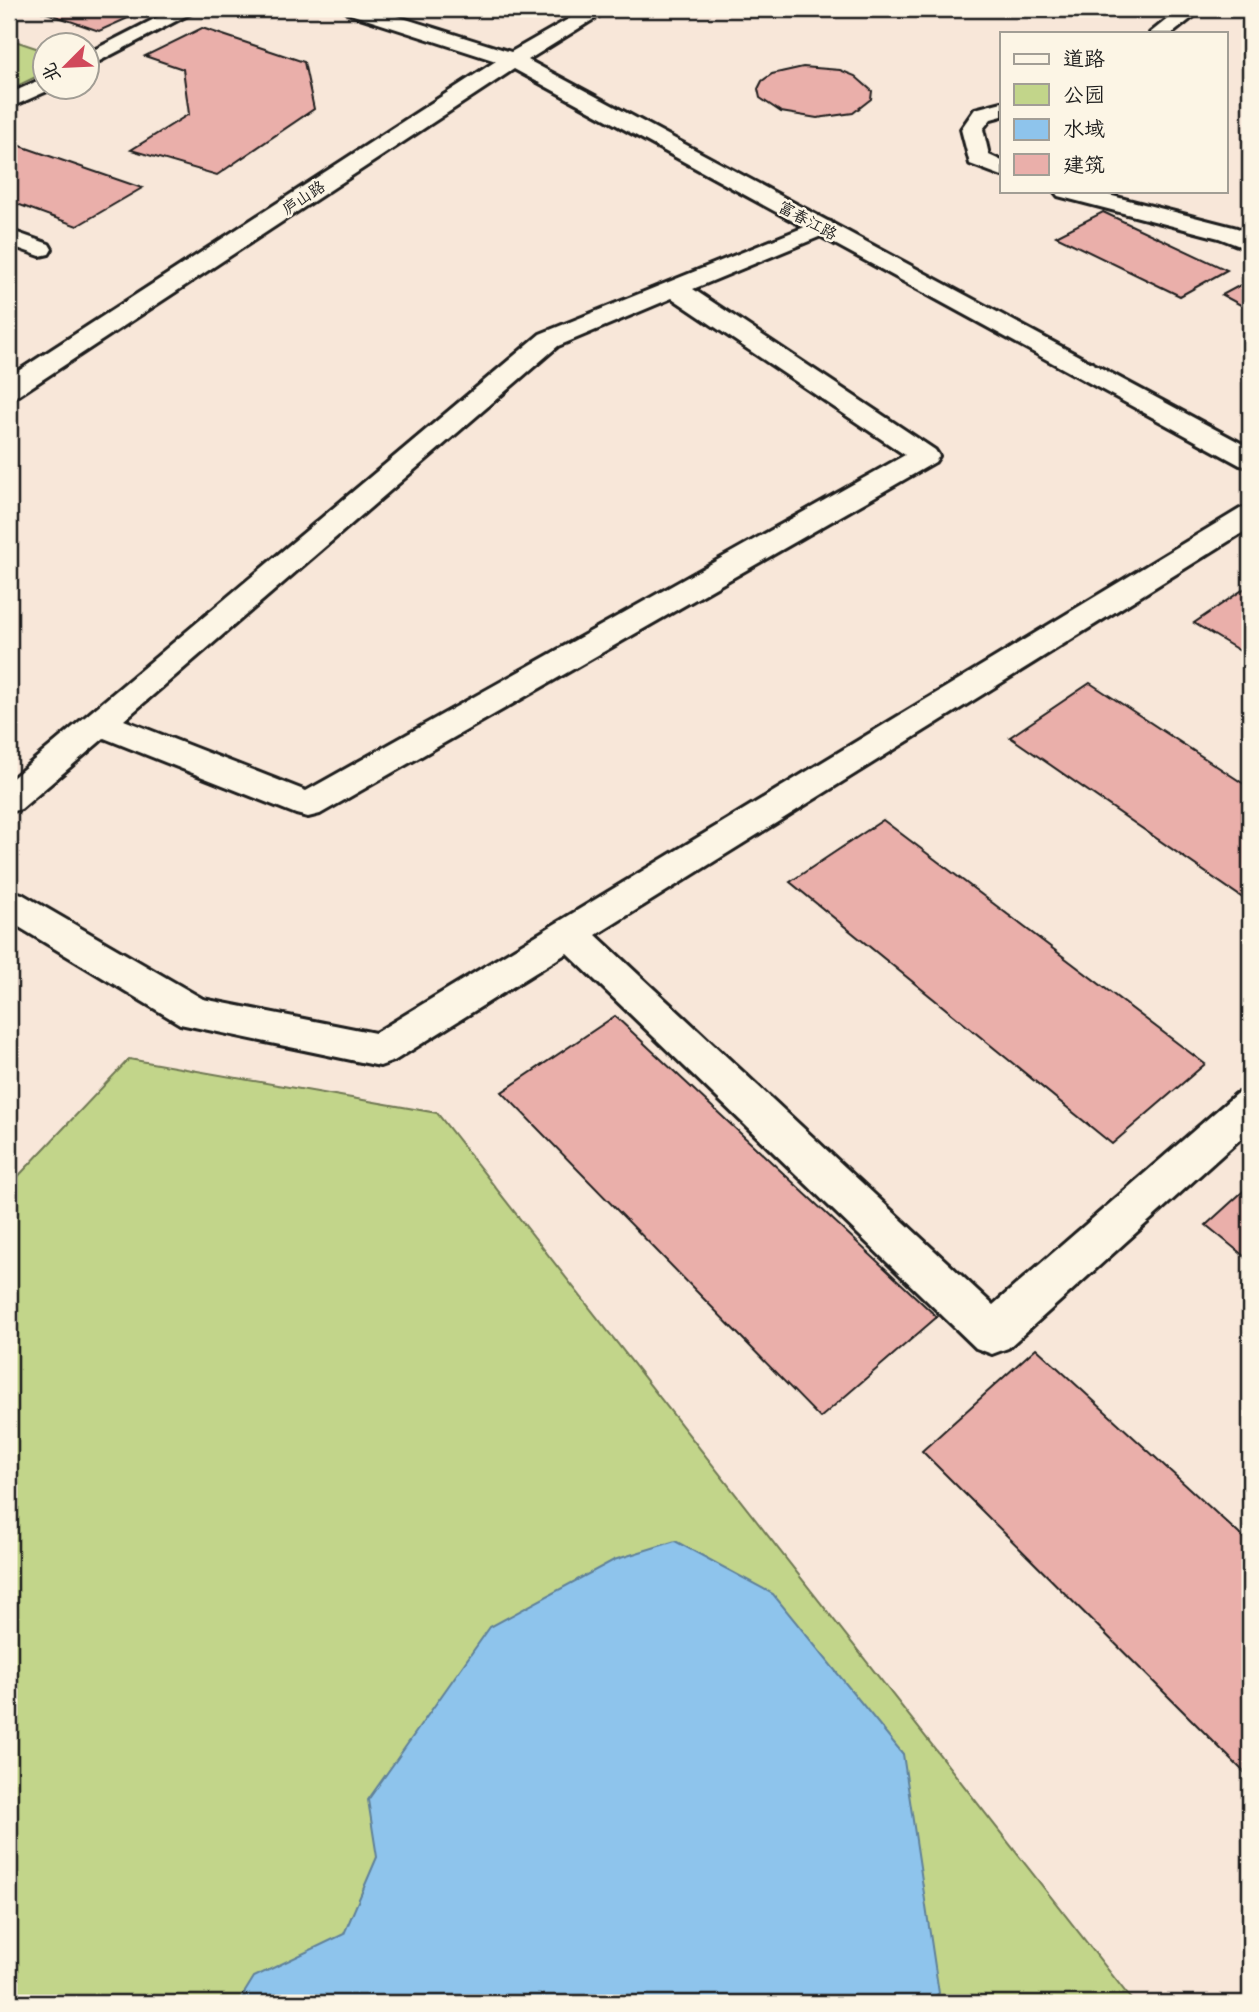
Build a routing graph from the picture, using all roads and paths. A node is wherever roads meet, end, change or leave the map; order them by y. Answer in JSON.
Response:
{"nodes":[{"id":1,"x":188,"y":9,"type":"edge"},
{"id":2,"x":354,"y":9,"type":"edge"},
{"id":3,"x":600,"y":9,"type":"edge"},
{"id":4,"x":1193,"y":9,"type":"edge"},
{"id":5,"x":1161,"y":32,"type":"edge"},
{"id":6,"x":102,"y":54,"type":"edge"},
{"id":7,"x":513,"y":60,"type":"junction"},
{"id":8,"x":32,"y":90,"type":"edge"},
{"id":9,"x":9,"y":102,"type":"edge"},
{"id":10,"x":1000,"y":110,"type":"edge"},
{"id":11,"x":1000,"y":168,"type":"edge"},
{"id":12,"x":1070,"y":192,"type":"edge"},
{"id":13,"x":822,"y":227,"type":"junction"},
{"id":14,"x":9,"y":237,"type":"edge"},
{"id":15,"x":1250,"y":243,"type":"edge"},
{"id":16,"x":40,"y":249,"type":"dead end"},
{"id":17,"x":674,"y":288,"type":"junction"},
{"id":18,"x":9,"y":389,"type":"edge"},
{"id":19,"x":1250,"y":459,"type":"edge"},
{"id":20,"x":1250,"y":516,"type":"edge"},
{"id":21,"x":99,"y":723,"type":"junction"},
{"id":22,"x":9,"y":800,"type":"edge"},
{"id":23,"x":9,"y":904,"type":"edge"},
{"id":24,"x":570,"y":933,"type":"junction"},
{"id":25,"x":1250,"y":1105,"type":"edge"}],
"edges":[{"from":1,"to":6,"type":"street"},
{"from":2,"to":7,"type":"street","name":"富春江路"},
{"from":3,"to":7,"type":"street","name":"庐山路"},
{"from":4,"to":5,"type":"street"},
{"from":7,"to":13,"type":"street","name":"富春江路"},
{"from":7,"to":18,"type":"street","name":"庐山路"},
{"from":8,"to":9,"type":"street"},
{"from":10,"to":11,"type":"street"},
{"from":12,"to":15,"type":"street"},
{"from":13,"to":17,"type":"street"},
{"from":13,"to":19,"type":"street","name":"富春江路"},
{"from":14,"to":16,"type":"street"},
{"from":17,"to":21,"type":"street"},
{"from":17,"to":21,"type":"street"},
{"from":20,"to":24,"type":"street"},
{"from":21,"to":22,"type":"street"},
{"from":23,"to":24,"type":"street"},
{"from":24,"to":25,"type":"street"}]}
